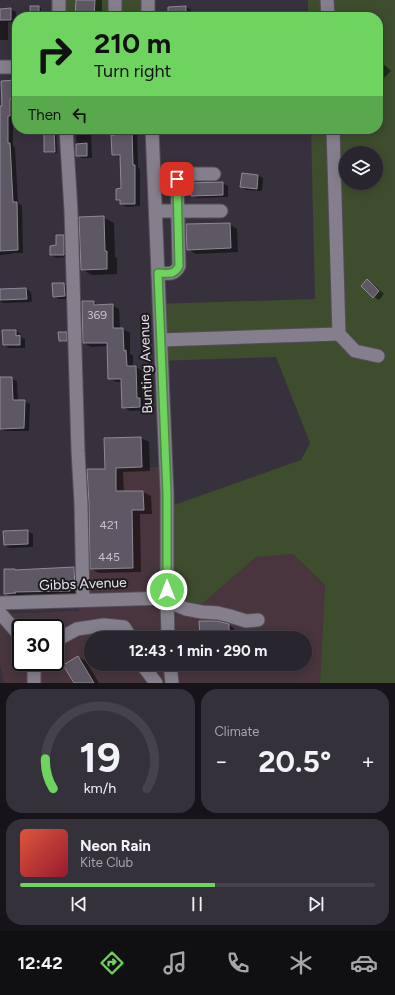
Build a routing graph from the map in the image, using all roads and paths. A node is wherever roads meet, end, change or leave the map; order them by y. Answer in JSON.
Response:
{"nodes":[{"id":1,"x":60,"y":0,"type":"edge"},
{"id":2,"x":115,"y":0,"type":"edge"},
{"id":3,"x":148,"y":0,"type":"edge"},
{"id":4,"x":327,"y":0,"type":"edge"},
{"id":5,"x":59,"y":12,"type":"edge"},
{"id":6,"x":114,"y":12,"type":"edge"},
{"id":7,"x":148,"y":12,"type":"edge"},
{"id":8,"x":328,"y":12,"type":"edge"},
{"id":9,"x":0,"y":67,"type":"edge"},
{"id":10,"x":12,"y":67,"type":"edge"},
{"id":11,"x":66,"y":134,"type":"edge"},
{"id":12,"x":152,"y":134,"type":"edge"},
{"id":13,"x":333,"y":134,"type":"edge"},
{"id":14,"x":214,"y":174,"type":"dead end"},
{"id":15,"x":155,"y":188,"type":"junction"},
{"id":16,"x":177,"y":188,"type":"junction"},
{"id":17,"x":156,"y":211,"type":"junction"},
{"id":18,"x":177,"y":211,"type":"junction"},
{"id":19,"x":221,"y":211,"type":"dead end"},
{"id":20,"x":158,"y":273,"type":"junction"},
{"id":21,"x":339,"y":334,"type":"junction"},
{"id":22,"x":161,"y":340,"type":"junction"},
{"id":23,"x":378,"y":356,"type":"dead end"},
{"id":24,"x":167,"y":598,"type":"junction"},
{"id":25,"x":83,"y":600,"type":"junction"},
{"id":26,"x":0,"y":606,"type":"edge"},
{"id":27,"x":258,"y":620,"type":"dead end"},
{"id":28,"x":12,"y":624,"type":"edge"},
{"id":29,"x":127,"y":631,"type":"edge"},
{"id":30,"x":168,"y":631,"type":"edge"},
{"id":31,"x":64,"y":636,"type":"edge"},
{"id":32,"x":34,"y":671,"type":"edge"},
{"id":33,"x":147,"y":671,"type":"edge"},
{"id":34,"x":171,"y":671,"type":"edge"},
{"id":35,"x":34,"y":683,"type":"edge"},
{"id":36,"x":156,"y":683,"type":"edge"},
{"id":37,"x":172,"y":683,"type":"edge"}],
"edges":[{"from":1,"to":5,"type":"street"},
{"from":2,"to":6,"type":"street"},
{"from":3,"to":7,"type":"street"},
{"from":4,"to":8,"type":"street"},
{"from":9,"to":10,"type":"street"},
{"from":11,"to":25,"type":"street"},
{"from":12,"to":15,"type":"street","name":"Bunting Avenue"},
{"from":13,"to":21,"type":"street"},
{"from":14,"to":16,"type":"street"},
{"from":15,"to":16,"type":"street"},
{"from":15,"to":17,"type":"street","name":"Bunting Avenue"},
{"from":16,"to":18,"type":"street"},
{"from":17,"to":18,"type":"street"},
{"from":17,"to":20,"type":"street","name":"Bunting Avenue"},
{"from":18,"to":19,"type":"street"},
{"from":18,"to":20,"type":"street"},
{"from":20,"to":22,"type":"street","name":"Bunting Avenue"},
{"from":21,"to":22,"type":"street"},
{"from":21,"to":23,"type":"street"},
{"from":22,"to":24,"type":"street","name":"Bunting Avenue"},
{"from":24,"to":25,"type":"street","name":"Gibbs Avenue"},
{"from":24,"to":27,"type":"street"},
{"from":24,"to":30,"type":"street","name":"Bunting Avenue"},
{"from":25,"to":26,"type":"street","name":"Gibbs Avenue"},
{"from":26,"to":28,"type":"street"},
{"from":29,"to":31,"type":"street"},
{"from":32,"to":35,"type":"street"},
{"from":33,"to":36,"type":"street"},
{"from":34,"to":37,"type":"street"}]}
